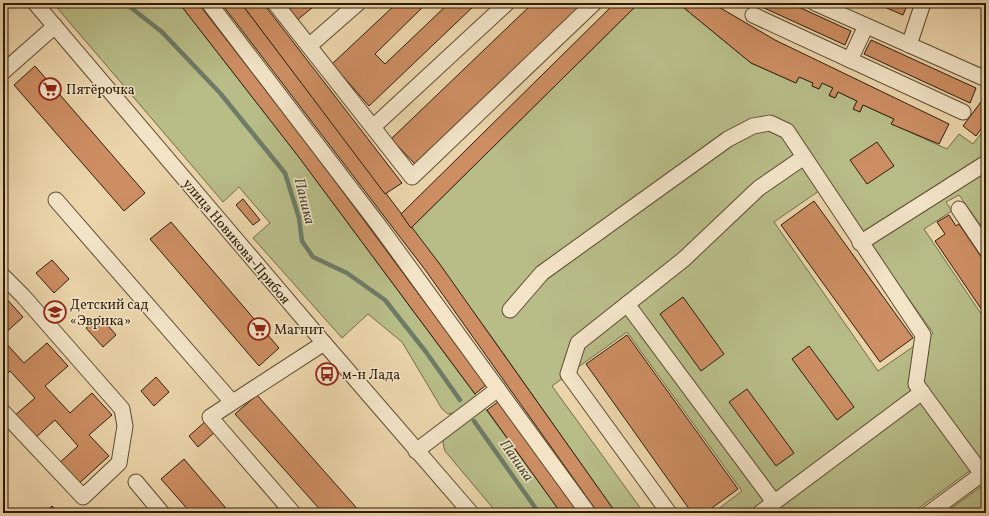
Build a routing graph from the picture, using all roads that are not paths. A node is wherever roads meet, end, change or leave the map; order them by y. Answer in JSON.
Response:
{"nodes":[{"id":1,"x":35,"y":3,"type":"edge"},
{"id":2,"x":209,"y":3,"type":"edge"},
{"id":3,"x":275,"y":3,"type":"edge"},
{"id":4,"x":358,"y":3,"type":"edge"},
{"id":5,"x":507,"y":3,"type":"edge"},
{"id":6,"x":594,"y":3,"type":"edge"},
{"id":7,"x":815,"y":3,"type":"edge"},
{"id":8,"x":924,"y":3,"type":"edge"},
{"id":9,"x":753,"y":15,"type":"dead end"},
{"id":10,"x":55,"y":26,"type":"junction"},
{"id":11,"x":866,"y":26,"type":"junction"},
{"id":12,"x":909,"y":45,"type":"junction"},
{"id":13,"x":310,"y":46,"type":"junction"},
{"id":14,"x":850,"y":60,"type":"junction"},
{"id":15,"x":3,"y":72,"type":"edge"},
{"id":16,"x":986,"y":79,"type":"edge"},
{"id":17,"x":963,"y":112,"type":"dead end"},
{"id":18,"x":373,"y":127,"type":"junction"},
{"id":19,"x":804,"y":157,"type":"junction"},
{"id":20,"x":986,"y":164,"type":"edge"},
{"id":21,"x":56,"y":200,"type":"dead end"},
{"id":22,"x":959,"y":209,"type":"dead end"},
{"id":23,"x":860,"y":243,"type":"junction"},
{"id":24,"x":986,"y":249,"type":"edge"},
{"id":25,"x":3,"y":276,"type":"edge"},
{"id":26,"x":627,"y":304,"type":"junction"},
{"id":27,"x":510,"y":310,"type":"dead end"},
{"id":28,"x":324,"y":343,"type":"junction"},
{"id":29,"x":498,"y":389,"type":"junction"},
{"id":30,"x":922,"y":392,"type":"junction"},
{"id":31,"x":232,"y":402,"type":"junction"},
{"id":32,"x":3,"y":413,"type":"edge"},
{"id":33,"x":416,"y":450,"type":"junction"},
{"id":34,"x":984,"y":473,"type":"edge"},
{"id":35,"x":136,"y":482,"type":"dead end"},
{"id":36,"x":774,"y":502,"type":"junction"},
{"id":37,"x":162,"y":513,"type":"edge"},
{"id":38,"x":293,"y":513,"type":"edge"},
{"id":39,"x":471,"y":513,"type":"edge"},
{"id":40,"x":588,"y":513,"type":"edge"},
{"id":41,"x":669,"y":513,"type":"edge"},
{"id":42,"x":760,"y":513,"type":"edge"},
{"id":43,"x":929,"y":513,"type":"edge"}],
"edges":[{"from":1,"to":10,"type":"street","name":"улица Новикова-Прибоя"},
{"from":2,"to":29,"type":"street"},
{"from":3,"to":13,"type":"street"},
{"from":4,"to":13,"type":"street"},
{"from":5,"to":18,"type":"street"},
{"from":6,"to":18,"type":"street"},
{"from":7,"to":11,"type":"street"},
{"from":8,"to":12,"type":"street"},
{"from":9,"to":14,"type":"street"},
{"from":10,"to":15,"type":"street"},
{"from":10,"to":28,"type":"street","name":"улица Новикова-Прибоя"},
{"from":11,"to":12,"type":"street"},
{"from":11,"to":14,"type":"street"},
{"from":12,"to":16,"type":"street"},
{"from":13,"to":18,"type":"street"},
{"from":14,"to":17,"type":"street"},
{"from":19,"to":23,"type":"street"},
{"from":19,"to":26,"type":"street"},
{"from":19,"to":27,"type":"street"},
{"from":20,"to":23,"type":"street"},
{"from":21,"to":31,"type":"street"},
{"from":22,"to":24,"type":"street"},
{"from":23,"to":30,"type":"street"},
{"from":25,"to":32,"type":"street"},
{"from":26,"to":36,"type":"street"},
{"from":26,"to":41,"type":"street"},
{"from":28,"to":31,"type":"street"},
{"from":28,"to":33,"type":"street","name":"улица Новикова-Прибоя"},
{"from":29,"to":33,"type":"street"},
{"from":29,"to":40,"type":"street"},
{"from":30,"to":34,"type":"street"},
{"from":30,"to":36,"type":"street"},
{"from":31,"to":38,"type":"street"},
{"from":33,"to":39,"type":"street","name":"улица Новикова-Прибоя"},
{"from":34,"to":43,"type":"street"},
{"from":35,"to":37,"type":"street"},
{"from":36,"to":42,"type":"street"}]}
